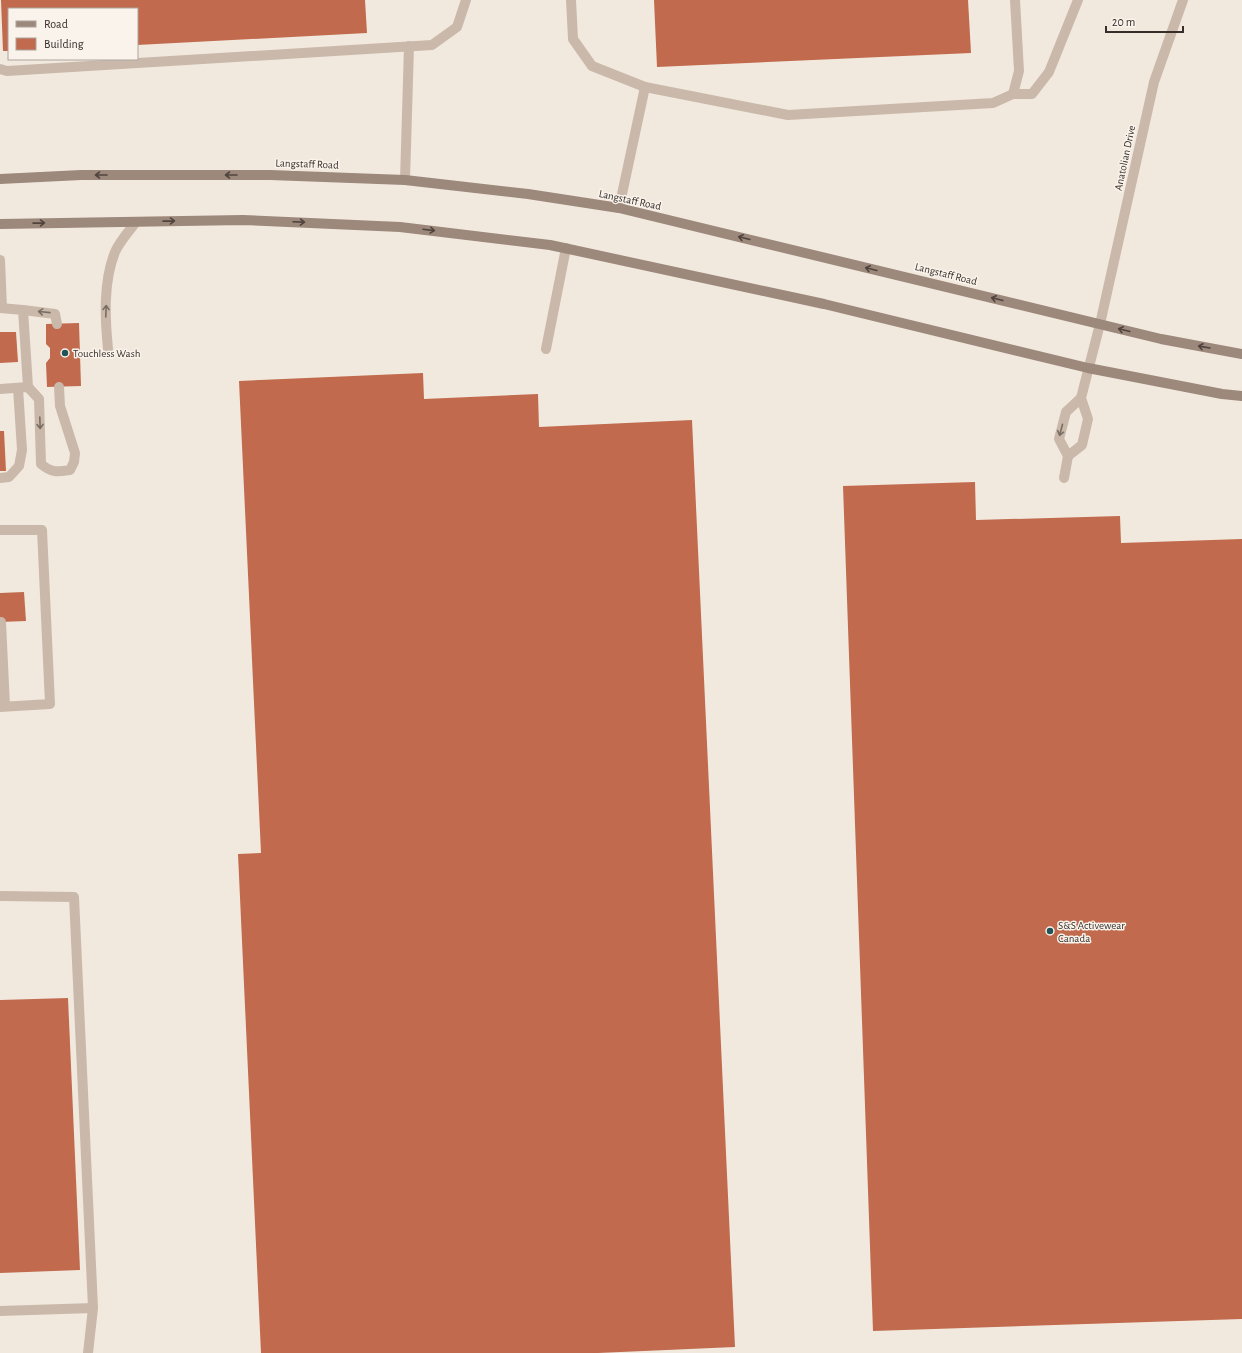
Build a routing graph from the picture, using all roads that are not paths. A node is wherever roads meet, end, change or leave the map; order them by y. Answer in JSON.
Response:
{"nodes":[{"id":1,"x":466,"y":0,"type":"edge"},
{"id":2,"x":571,"y":0,"type":"edge"},
{"id":3,"x":1015,"y":0,"type":"edge"},
{"id":4,"x":1078,"y":0,"type":"edge"},
{"id":5,"x":1183,"y":0,"type":"edge"},
{"id":6,"x":409,"y":46,"type":"junction"},
{"id":7,"x":0,"y":69,"type":"edge"},
{"id":8,"x":645,"y":87,"type":"junction"},
{"id":9,"x":1013,"y":94,"type":"junction"},
{"id":10,"x":0,"y":179,"type":"edge"},
{"id":11,"x":405,"y":180,"type":"junction"},
{"id":12,"x":619,"y":208,"type":"junction"},
{"id":13,"x":136,"y":222,"type":"junction"},
{"id":14,"x":0,"y":224,"type":"edge"},
{"id":15,"x":566,"y":248,"type":"junction"},
{"id":16,"x":0,"y":260,"type":"edge"},
{"id":17,"x":1,"y":308,"type":"edge"},
{"id":18,"x":23,"y":310,"type":"junction"},
{"id":19,"x":56,"y":324,"type":"dead end"},
{"id":20,"x":1100,"y":324,"type":"junction"},
{"id":21,"x":108,"y":349,"type":"dead end"},
{"id":22,"x":546,"y":349,"type":"dead end"},
{"id":23,"x":1242,"y":354,"type":"edge"},
{"id":24,"x":1088,"y":368,"type":"junction"},
{"id":25,"x":59,"y":387,"type":"dead end"},
{"id":26,"x":23,"y":388,"type":"junction"},
{"id":27,"x":0,"y":389,"type":"edge"},
{"id":28,"x":1242,"y":396,"type":"edge"},
{"id":29,"x":1081,"y":398,"type":"junction"},
{"id":30,"x":1068,"y":456,"type":"junction"},
{"id":31,"x":0,"y":478,"type":"edge"},
{"id":32,"x":1064,"y":478,"type":"dead end"},
{"id":33,"x":0,"y":530,"type":"edge"},
{"id":34,"x":1,"y":622,"type":"edge"},
{"id":35,"x":2,"y":706,"type":"edge"},
{"id":36,"x":0,"y":896,"type":"edge"},
{"id":37,"x":93,"y":1308,"type":"junction"},
{"id":38,"x":0,"y":1311,"type":"edge"},
{"id":39,"x":88,"y":1353,"type":"edge"}],
"edges":[{"from":1,"to":6,"type":"street"},
{"from":2,"to":8,"type":"street"},
{"from":3,"to":9,"type":"street"},
{"from":4,"to":9,"type":"street"},
{"from":5,"to":20,"type":"street","name":"Anatolian Drive"},
{"from":6,"to":7,"type":"street"},
{"from":6,"to":11,"type":"street"},
{"from":8,"to":9,"type":"street"},
{"from":8,"to":12,"type":"street"},
{"from":11,"to":10,"type":"main road","name":"Langstaff Road","one_way":true},
{"from":11,"to":12,"type":"main road","name":"Langstaff Road"},
{"from":20,"to":12,"type":"main road","name":"Langstaff Road","one_way":true},
{"from":14,"to":13,"type":"main road","one_way":true},
{"from":13,"to":15,"type":"main road","one_way":true},
{"from":21,"to":13,"type":"street","one_way":true},
{"from":15,"to":22,"type":"street"},
{"from":15,"to":24,"type":"main road"},
{"from":16,"to":17,"type":"street"},
{"from":17,"to":18,"type":"street"},
{"from":19,"to":18,"type":"street","one_way":true},
{"from":18,"to":26,"type":"street"},
{"from":23,"to":20,"type":"main road","name":"Langstaff Road","one_way":true},
{"from":20,"to":24,"type":"street","name":"Anatolian Drive"},
{"from":24,"to":28,"type":"main road"},
{"from":24,"to":29,"type":"street","name":"Anatolian Drive"},
{"from":26,"to":25,"type":"street","one_way":true},
{"from":26,"to":27,"type":"street"},
{"from":26,"to":31,"type":"street"},
{"from":29,"to":30,"type":"street"},
{"from":29,"to":30,"type":"street","one_way":true},
{"from":30,"to":32,"type":"street"},
{"from":33,"to":35,"type":"street"},
{"from":34,"to":35,"type":"street"},
{"from":36,"to":37,"type":"street"},
{"from":37,"to":38,"type":"street"},
{"from":37,"to":39,"type":"street"}]}
